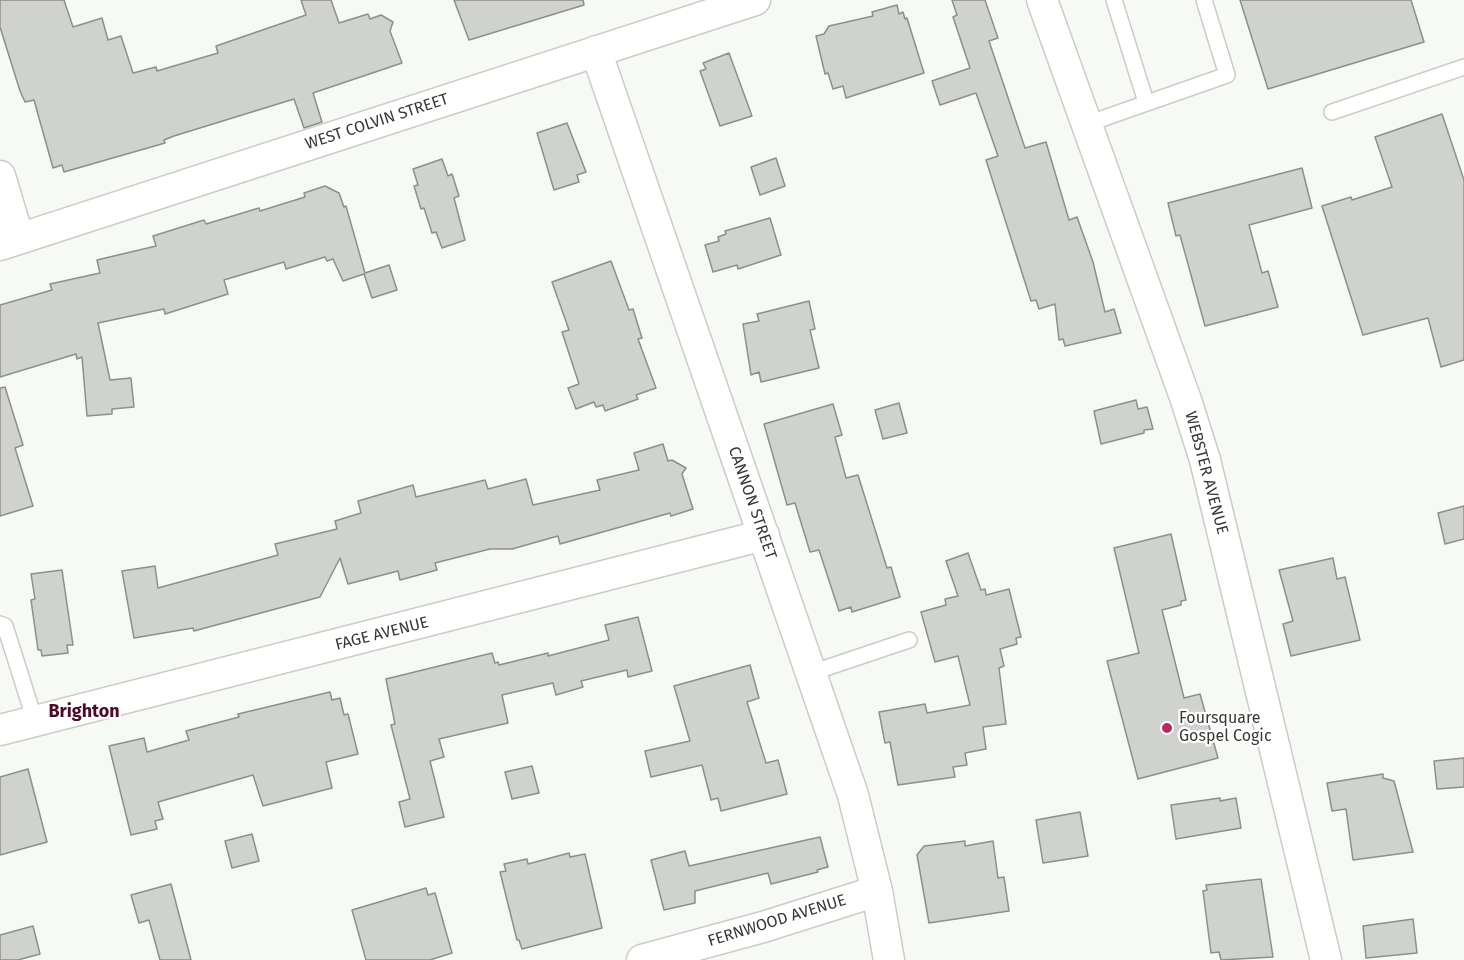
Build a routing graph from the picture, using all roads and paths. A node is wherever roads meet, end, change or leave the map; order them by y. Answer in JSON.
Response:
{"nodes":[{"id":1,"x":755,"y":0,"type":"edge"},
{"id":2,"x":1042,"y":0,"type":"edge"},
{"id":3,"x":1114,"y":0,"type":"edge"},
{"id":4,"x":1204,"y":0,"type":"edge"},
{"id":5,"x":596,"y":51,"type":"junction"},
{"id":6,"x":1464,"y":67,"type":"edge"},
{"id":7,"x":1146,"y":102,"type":"junction"},
{"id":8,"x":1332,"y":112,"type":"dead end"},
{"id":9,"x":1087,"y":124,"type":"junction"},
{"id":10,"x":0,"y":176,"type":"edge"},
{"id":11,"x":10,"y":242,"type":"edge"},
{"id":12,"x":764,"y":535,"type":"junction"},
{"id":13,"x":0,"y":624,"type":"edge"},
{"id":14,"x":909,"y":639,"type":"dead end"},
{"id":15,"x":811,"y":673,"type":"junction"},
{"id":16,"x":35,"y":721,"type":"junction"},
{"id":17,"x":0,"y":730,"type":"edge"},
{"id":18,"x":877,"y":891,"type":"junction"},
{"id":19,"x":642,"y":960,"type":"edge"},
{"id":20,"x":889,"y":960,"type":"edge"},
{"id":21,"x":1326,"y":960,"type":"edge"}],
"edges":[{"from":1,"to":5,"type":"street","name":"WEST COLVIN STREET"},
{"from":2,"to":9,"type":"street","name":"WEBSTER AVENUE"},
{"from":3,"to":7,"type":"lane"},
{"from":4,"to":7,"type":"lane"},
{"from":5,"to":11,"type":"street","name":"WEST COLVIN STREET"},
{"from":5,"to":12,"type":"street","name":"CANNON STREET"},
{"from":6,"to":8,"type":"lane"},
{"from":7,"to":9,"type":"lane"},
{"from":9,"to":21,"type":"street","name":"WEBSTER AVENUE"},
{"from":10,"to":11,"type":"street"},
{"from":12,"to":15,"type":"street","name":"CANNON STREET"},
{"from":12,"to":16,"type":"street","name":"FAGE AVENUE"},
{"from":13,"to":16,"type":"lane"},
{"from":14,"to":15,"type":"lane"},
{"from":15,"to":18,"type":"street","name":"CANNON STREET"},
{"from":16,"to":17,"type":"street","name":"FAGE AVENUE"},
{"from":18,"to":19,"type":"street","name":"FERNWOOD AVENUE"},
{"from":18,"to":20,"type":"street","name":"CANNON STREET"}]}
